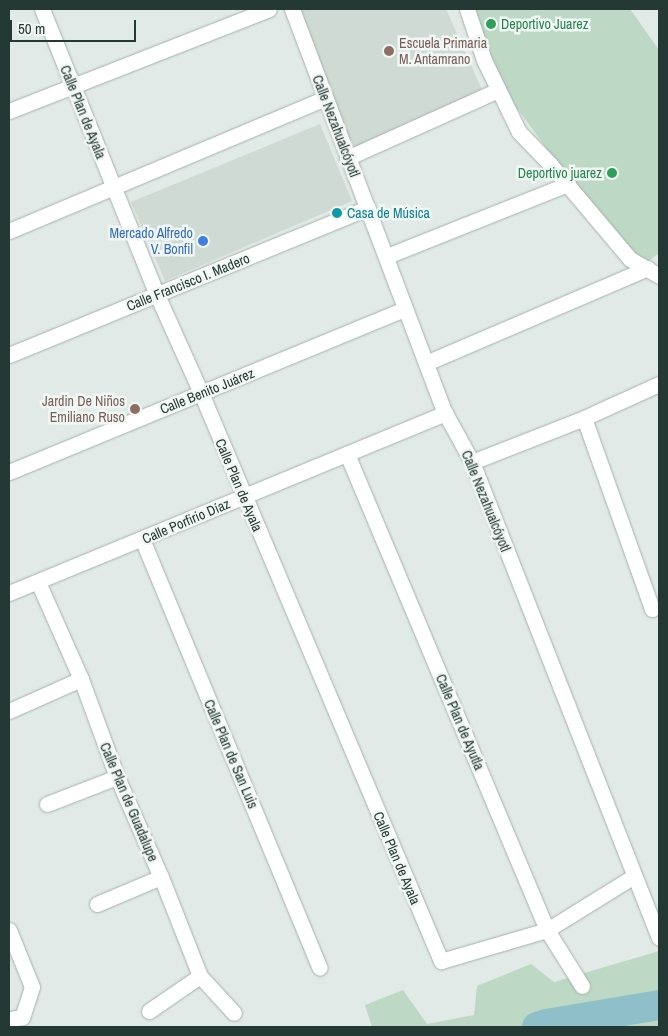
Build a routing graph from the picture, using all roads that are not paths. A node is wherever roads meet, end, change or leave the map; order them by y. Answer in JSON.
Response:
{"nodes":[{"id":1,"x":42,"y":9,"type":"edge"},
{"id":2,"x":268,"y":9,"type":"edge"},
{"id":3,"x":292,"y":9,"type":"edge"},
{"id":4,"x":467,"y":9,"type":"edge"},
{"id":5,"x":73,"y":84,"type":"junction"},
{"id":6,"x":498,"y":90,"type":"junction"},
{"id":7,"x":325,"y":98,"type":"junction"},
{"id":8,"x":9,"y":110,"type":"edge"},
{"id":9,"x":347,"y":158,"type":"junction"},
{"id":10,"x":568,"y":184,"type":"junction"},
{"id":11,"x":114,"y":189,"type":"junction"},
{"id":12,"x":368,"y":208,"type":"junction"},
{"id":13,"x":9,"y":231,"type":"edge"},
{"id":14,"x":387,"y":256,"type":"junction"},
{"id":15,"x":654,"y":272,"type":"edge"},
{"id":16,"x":157,"y":295,"type":"junction"},
{"id":17,"x":405,"y":309,"type":"junction"},
{"id":18,"x":9,"y":355,"type":"edge"},
{"id":19,"x":426,"y":363,"type":"junction"},
{"id":20,"x":659,"y":384,"type":"edge"},
{"id":21,"x":201,"y":393,"type":"junction"},
{"id":22,"x":445,"y":413,"type":"junction"},
{"id":23,"x":584,"y":418,"type":"junction"},
{"id":24,"x":347,"y":454,"type":"junction"},
{"id":25,"x":472,"y":462,"type":"junction"},
{"id":26,"x":9,"y":472,"type":"edge"},
{"id":27,"x":244,"y":497,"type":"junction"},
{"id":28,"x":142,"y":539,"type":"junction"},
{"id":29,"x":38,"y":582,"type":"junction"},
{"id":30,"x":9,"y":593,"type":"edge"},
{"id":31,"x":652,"y":609,"type":"dead end"},
{"id":32,"x":81,"y":679,"type":"junction"},
{"id":33,"x":9,"y":711,"type":"edge"},
{"id":34,"x":117,"y":777,"type":"junction"},
{"id":35,"x":48,"y":804,"type":"dead end"},
{"id":36,"x":634,"y":876,"type":"junction"},
{"id":37,"x":161,"y":877,"type":"junction"},
{"id":38,"x":96,"y":904,"type":"dead end"},
{"id":39,"x":9,"y":930,"type":"edge"},
{"id":40,"x":547,"y":930,"type":"junction"},
{"id":41,"x":659,"y":938,"type":"edge"},
{"id":42,"x":320,"y":968,"type":"dead end"},
{"id":43,"x":200,"y":976,"type":"junction"},
{"id":44,"x":582,"y":986,"type":"dead end"},
{"id":45,"x":148,"y":1011,"type":"dead end"},
{"id":46,"x":234,"y":1013,"type":"dead end"},
{"id":47,"x":9,"y":1019,"type":"edge"}],
"edges":[{"from":1,"to":5,"type":"street","name":"Calle Plan de Ayala"},
{"from":2,"to":5,"type":"street"},
{"from":3,"to":7,"type":"street","name":"Calle Nezahualcóyotl"},
{"from":4,"to":6,"type":"street"},
{"from":5,"to":8,"type":"street"},
{"from":5,"to":11,"type":"street","name":"Calle Plan de Ayala"},
{"from":6,"to":9,"type":"street"},
{"from":6,"to":10,"type":"street"},
{"from":7,"to":9,"type":"street","name":"Calle Nezahualcóyotl"},
{"from":7,"to":11,"type":"street"},
{"from":9,"to":12,"type":"street","name":"Calle Nezahualcóyotl"},
{"from":10,"to":14,"type":"street"},
{"from":10,"to":15,"type":"street"},
{"from":11,"to":13,"type":"street"},
{"from":11,"to":16,"type":"street","name":"Calle Plan de Ayala"},
{"from":12,"to":14,"type":"street","name":"Calle Nezahualcóyotl"},
{"from":12,"to":16,"type":"street","name":"Calle Francisco I. Madero"},
{"from":14,"to":17,"type":"street","name":"Calle Nezahualcóyotl"},
{"from":15,"to":19,"type":"street"},
{"from":16,"to":18,"type":"street","name":"Calle Francisco I. Madero"},
{"from":16,"to":21,"type":"street","name":"Calle Plan de Ayala"},
{"from":17,"to":19,"type":"street","name":"Calle Nezahualcóyotl"},
{"from":17,"to":21,"type":"street","name":"Calle Benito Juárez"},
{"from":19,"to":22,"type":"street","name":"Calle Nezahualcóyotl"},
{"from":20,"to":23,"type":"street"},
{"from":21,"to":26,"type":"street","name":"Calle Benito Juárez"},
{"from":21,"to":27,"type":"street","name":"Calle Plan de Ayala"},
{"from":22,"to":24,"type":"street","name":"Calle Porfirio Díaz"},
{"from":22,"to":25,"type":"street","name":"Calle Nezahualcóyotl"},
{"from":23,"to":25,"type":"street"},
{"from":23,"to":31,"type":"street"},
{"from":24,"to":27,"type":"street","name":"Calle Porfirio Díaz"},
{"from":24,"to":40,"type":"street","name":"Calle Plan de Ayutla"},
{"from":25,"to":36,"type":"street","name":"Calle Nezahualcóyotl"},
{"from":27,"to":28,"type":"street","name":"Calle Porfirio Díaz"},
{"from":27,"to":40,"type":"street","name":"Calle Plan de Ayala"},
{"from":28,"to":29,"type":"street","name":"Calle Porfirio Díaz"},
{"from":28,"to":42,"type":"street","name":"Calle Plan de San Luis"},
{"from":29,"to":30,"type":"street","name":"Calle Porfirio Díaz"},
{"from":29,"to":32,"type":"street","name":"Calle Plan de Guadalupe"},
{"from":32,"to":33,"type":"street"},
{"from":32,"to":34,"type":"street","name":"Calle Plan de Guadalupe"},
{"from":34,"to":35,"type":"street"},
{"from":34,"to":37,"type":"street","name":"Calle Plan de Guadalupe"},
{"from":36,"to":40,"type":"street"},
{"from":36,"to":41,"type":"street","name":"Calle Nezahualcóyotl"},
{"from":37,"to":38,"type":"street"},
{"from":37,"to":43,"type":"street","name":"Calle Plan de Guadalupe"},
{"from":39,"to":47,"type":"street"},
{"from":40,"to":44,"type":"street","name":"Calle Plan de Ayutla"},
{"from":43,"to":45,"type":"street"},
{"from":43,"to":46,"type":"street","name":"Calle Plan de Guadalupe"}]}
